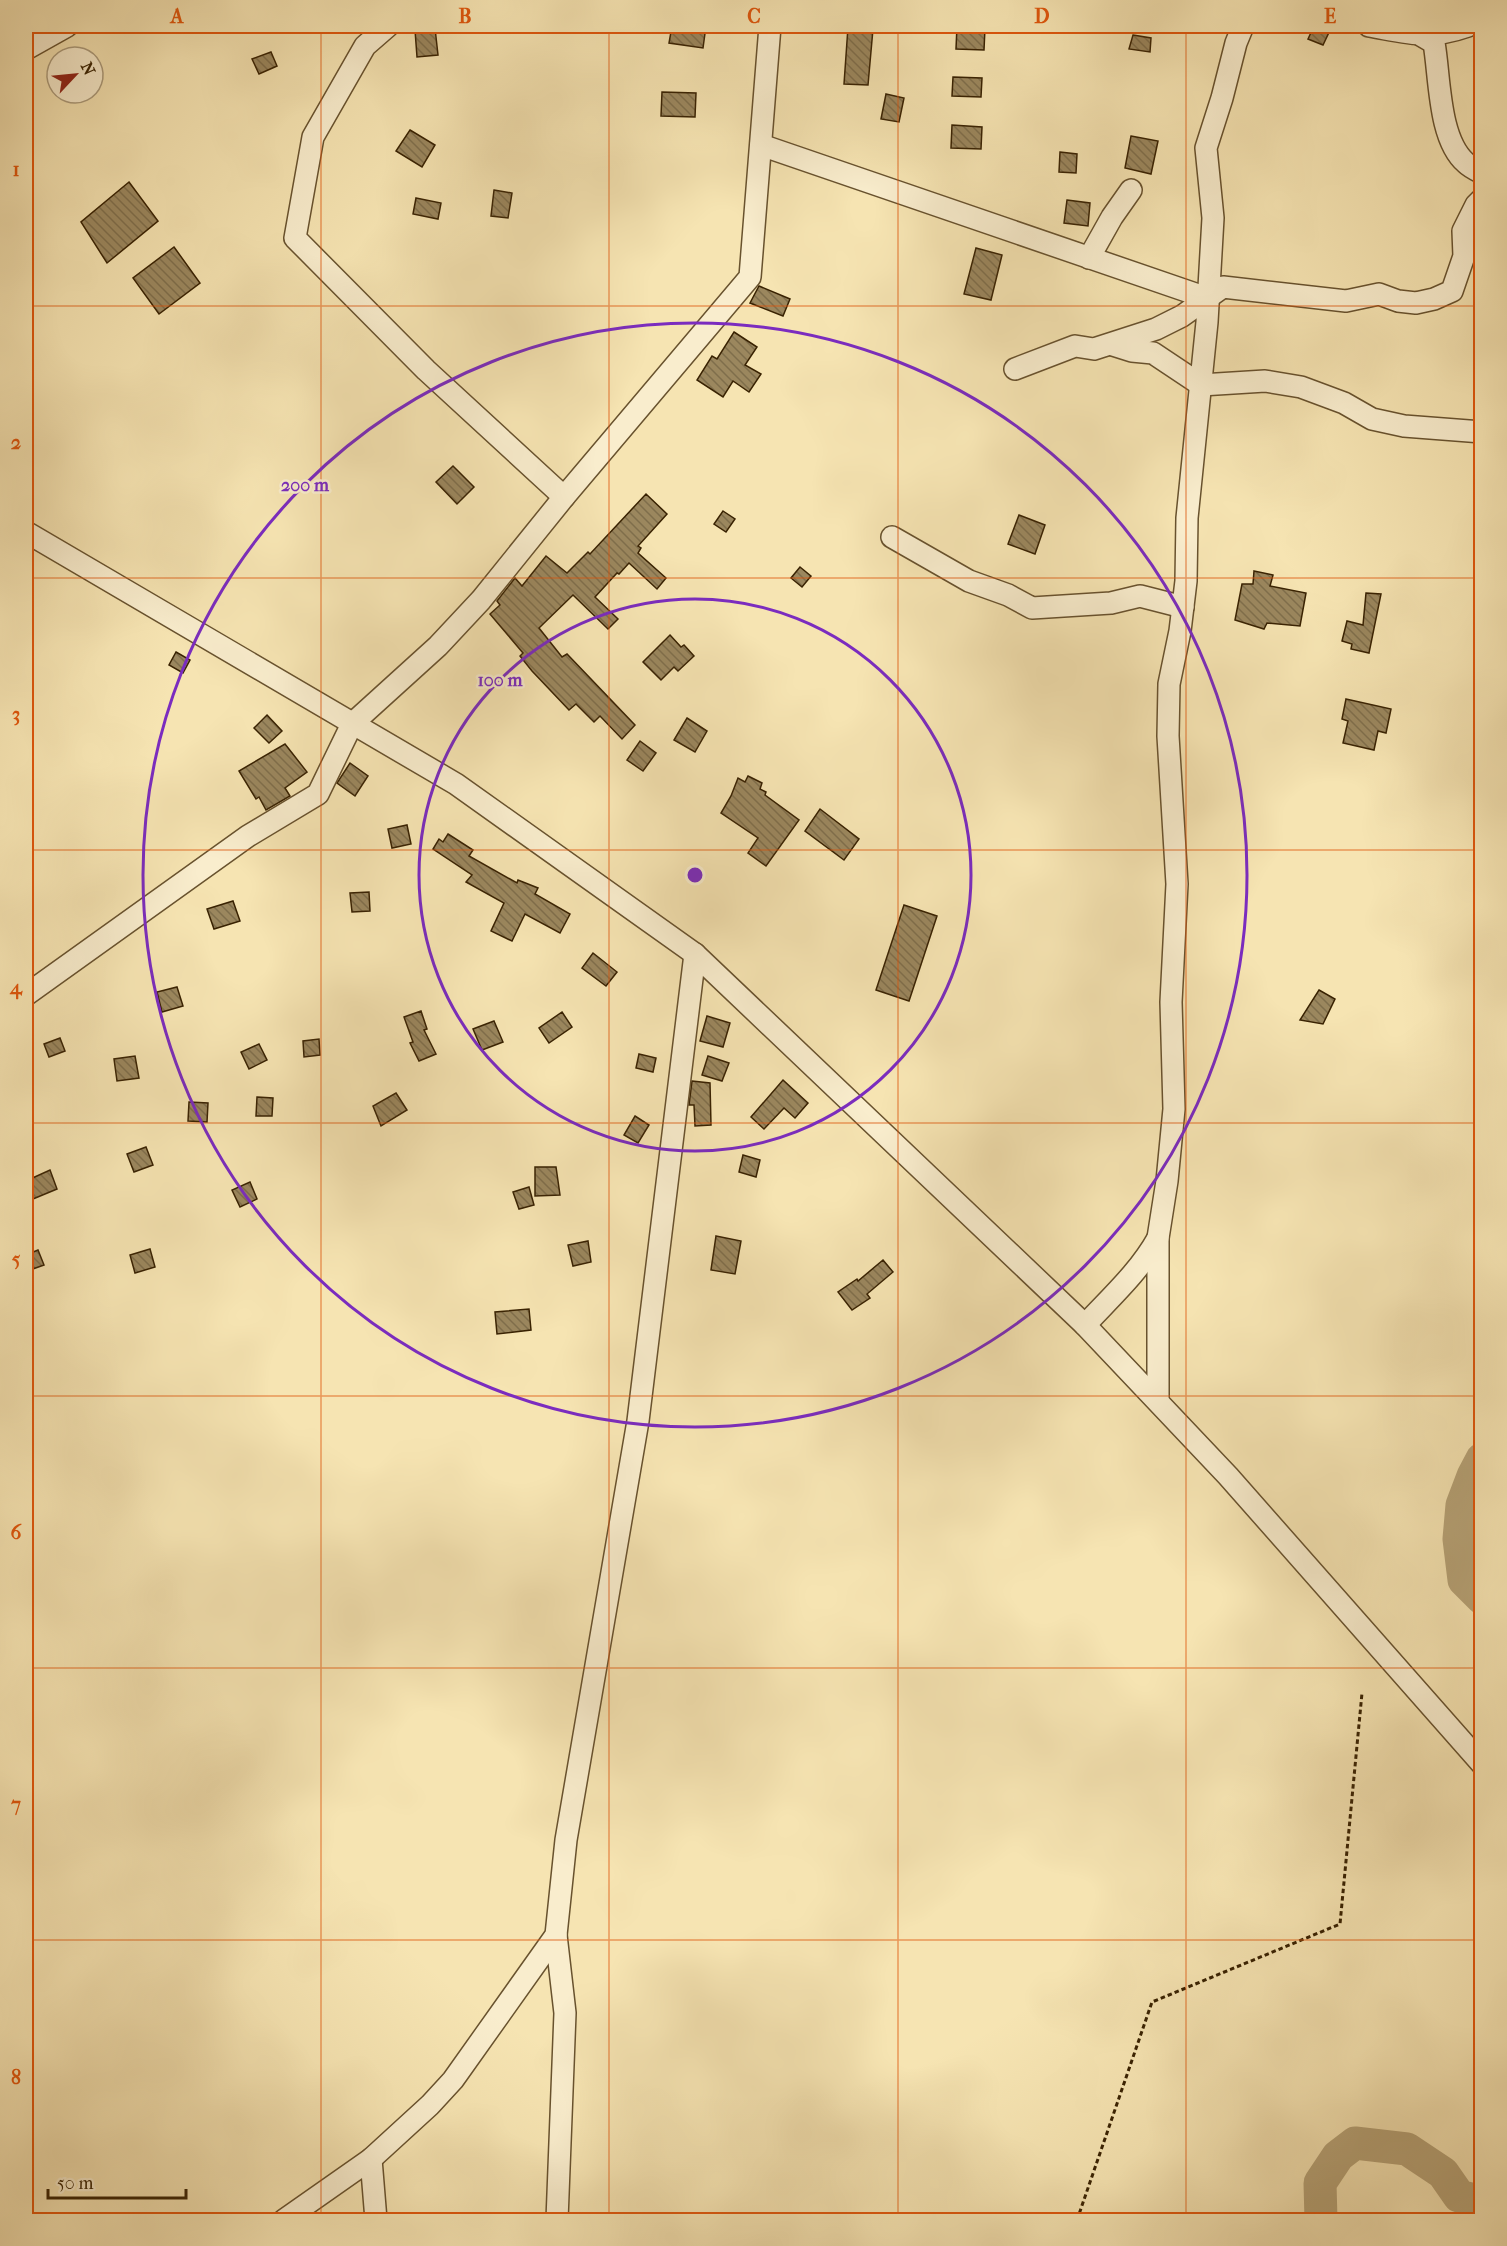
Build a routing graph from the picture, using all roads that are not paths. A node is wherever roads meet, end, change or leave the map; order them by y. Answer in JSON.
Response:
{"nodes":[{"id":1,"x":67,"y":26,"type":"edge"},
{"id":2,"x":388,"y":26,"type":"edge"},
{"id":3,"x":770,"y":26,"type":"edge"},
{"id":4,"x":1243,"y":26,"type":"edge"},
{"id":5,"x":1369,"y":26,"type":"edge"},
{"id":6,"x":1468,"y":26,"type":"edge"},
{"id":7,"x":1422,"y":36,"type":"junction"},
{"id":8,"x":26,"y":49,"type":"edge"},
{"id":9,"x":761,"y":145,"type":"junction"},
{"id":10,"x":1482,"y":173,"type":"edge"},
{"id":11,"x":1131,"y":190,"type":"dead end"},
{"id":12,"x":1482,"y":199,"type":"edge"},
{"id":13,"x":1089,"y":258,"type":"junction"},
{"id":14,"x":1207,"y":298,"type":"junction"},
{"id":15,"x":1113,"y":345,"type":"junction"},
{"id":16,"x":1016,"y":369,"type":"dead end"},
{"id":17,"x":1201,"y":385,"type":"junction"},
{"id":18,"x":1482,"y":432,"type":"edge"},
{"id":19,"x":564,"y":497,"type":"junction"},
{"id":20,"x":26,"y":532,"type":"edge"},
{"id":21,"x":892,"y":537,"type":"dead end"},
{"id":22,"x":1183,"y":608,"type":"junction"},
{"id":23,"x":352,"y":724,"type":"junction"},
{"id":24,"x":695,"y":954,"type":"junction"},
{"id":25,"x":26,"y":995,"type":"edge"},
{"id":26,"x":1158,"y":1238,"type":"junction"},
{"id":27,"x":1085,"y":1325,"type":"junction"},
{"id":28,"x":1158,"y":1401,"type":"junction"},
{"id":29,"x":1482,"y":1764,"type":"edge"},
{"id":30,"x":556,"y":1935,"type":"junction"},
{"id":31,"x":370,"y":2159,"type":"junction"},
{"id":32,"x":284,"y":2220,"type":"edge"},
{"id":33,"x":376,"y":2220,"type":"edge"},
{"id":34,"x":557,"y":2220,"type":"edge"}],
"edges":[{"from":1,"to":8,"type":"street"},
{"from":2,"to":19,"type":"street"},
{"from":3,"to":9,"type":"street"},
{"from":4,"to":14,"type":"street"},
{"from":5,"to":7,"type":"street"},
{"from":6,"to":7,"type":"street"},
{"from":7,"to":10,"type":"street"},
{"from":9,"to":13,"type":"street"},
{"from":9,"to":19,"type":"street"},
{"from":11,"to":13,"type":"street"},
{"from":12,"to":14,"type":"street"},
{"from":13,"to":14,"type":"street"},
{"from":14,"to":15,"type":"street"},
{"from":14,"to":17,"type":"street"},
{"from":15,"to":16,"type":"street"},
{"from":15,"to":17,"type":"street"},
{"from":17,"to":18,"type":"street"},
{"from":17,"to":22,"type":"street"},
{"from":19,"to":23,"type":"street"},
{"from":20,"to":23,"type":"street"},
{"from":21,"to":22,"type":"street"},
{"from":22,"to":26,"type":"street"},
{"from":23,"to":24,"type":"street"},
{"from":23,"to":25,"type":"street"},
{"from":24,"to":27,"type":"street"},
{"from":24,"to":30,"type":"street"},
{"from":26,"to":27,"type":"street"},
{"from":26,"to":28,"type":"street"},
{"from":27,"to":28,"type":"street"},
{"from":28,"to":29,"type":"street"},
{"from":30,"to":31,"type":"street"},
{"from":30,"to":34,"type":"street"},
{"from":31,"to":32,"type":"street"},
{"from":31,"to":33,"type":"street"}]}
